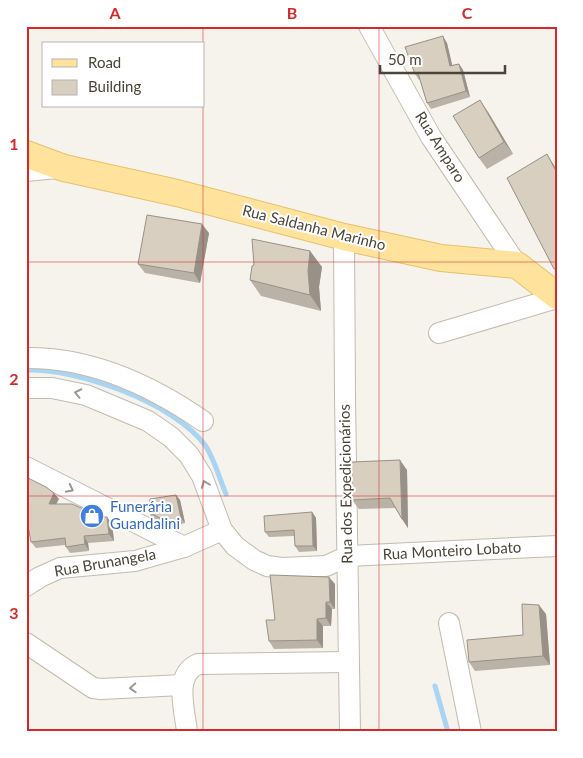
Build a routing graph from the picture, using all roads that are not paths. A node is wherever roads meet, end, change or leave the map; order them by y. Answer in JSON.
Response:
{"nodes":[{"id":1,"x":363,"y":26,"type":"edge"},
{"id":2,"x":369,"y":26,"type":"edge"},
{"id":3,"x":26,"y":154,"type":"edge"},
{"id":4,"x":64,"y":168,"type":"junction"},
{"id":5,"x":26,"y":171,"type":"edge"},
{"id":6,"x":344,"y":237,"type":"junction"},
{"id":7,"x":517,"y":264,"type":"junction"},
{"id":8,"x":557,"y":297,"type":"edge"},
{"id":9,"x":439,"y":333,"type":"dead end"},
{"id":10,"x":26,"y":358,"type":"edge"},
{"id":11,"x":131,"y":381,"type":"junction"},
{"id":12,"x":26,"y":388,"type":"edge"},
{"id":13,"x":135,"y":412,"type":"junction"},
{"id":14,"x":203,"y":421,"type":"dead end"},
{"id":15,"x":26,"y":467,"type":"edge"},
{"id":16,"x":222,"y":530,"type":"junction"},
{"id":17,"x":557,"y":546,"type":"edge"},
{"id":18,"x":184,"y":547,"type":"junction"},
{"id":19,"x":348,"y":556,"type":"junction"},
{"id":20,"x":26,"y":586,"type":"edge"},
{"id":21,"x":449,"y":623,"type":"dead end"},
{"id":22,"x":26,"y":643,"type":"edge"},
{"id":23,"x":348,"y":662,"type":"junction"},
{"id":24,"x":182,"y":685,"type":"junction"},
{"id":25,"x":187,"y":732,"type":"edge"},
{"id":26,"x":350,"y":732,"type":"edge"},
{"id":27,"x":470,"y":732,"type":"edge"}],
"edges":[{"from":1,"to":2,"type":"street"},
{"from":2,"to":7,"type":"street","name":"Rua Amparo"},
{"from":3,"to":4,"type":"main road","name":"Rua Saldanha Marinho"},
{"from":4,"to":5,"type":"street"},
{"from":4,"to":6,"type":"main road","name":"Rua Saldanha Marinho"},
{"from":6,"to":7,"type":"main road","name":"Rua Saldanha Marinho"},
{"from":6,"to":19,"type":"street","name":"Rua dos Expedicionários"},
{"from":7,"to":8,"type":"main road"},
{"from":8,"to":9,"type":"street"},
{"from":10,"to":11,"type":"street"},
{"from":11,"to":13,"type":"street"},
{"from":11,"to":14,"type":"street"},
{"from":13,"to":12,"type":"street","one_way":true},
{"from":16,"to":13,"type":"street","one_way":true},
{"from":15,"to":18,"type":"street","one_way":true},
{"from":16,"to":18,"type":"street","name":"Rua Brunangela"},
{"from":16,"to":19,"type":"street"},
{"from":17,"to":19,"type":"street","name":"Rua Monteiro Lobato"},
{"from":18,"to":20,"type":"street","name":"Rua Brunangela"},
{"from":19,"to":23,"type":"street","name":"Rua dos Expedicionários"},
{"from":21,"to":27,"type":"street"},
{"from":24,"to":22,"type":"street","one_way":true},
{"from":23,"to":24,"type":"street"},
{"from":23,"to":26,"type":"street","name":"Rua dos Expedicionários"},
{"from":24,"to":25,"type":"street"}]}
